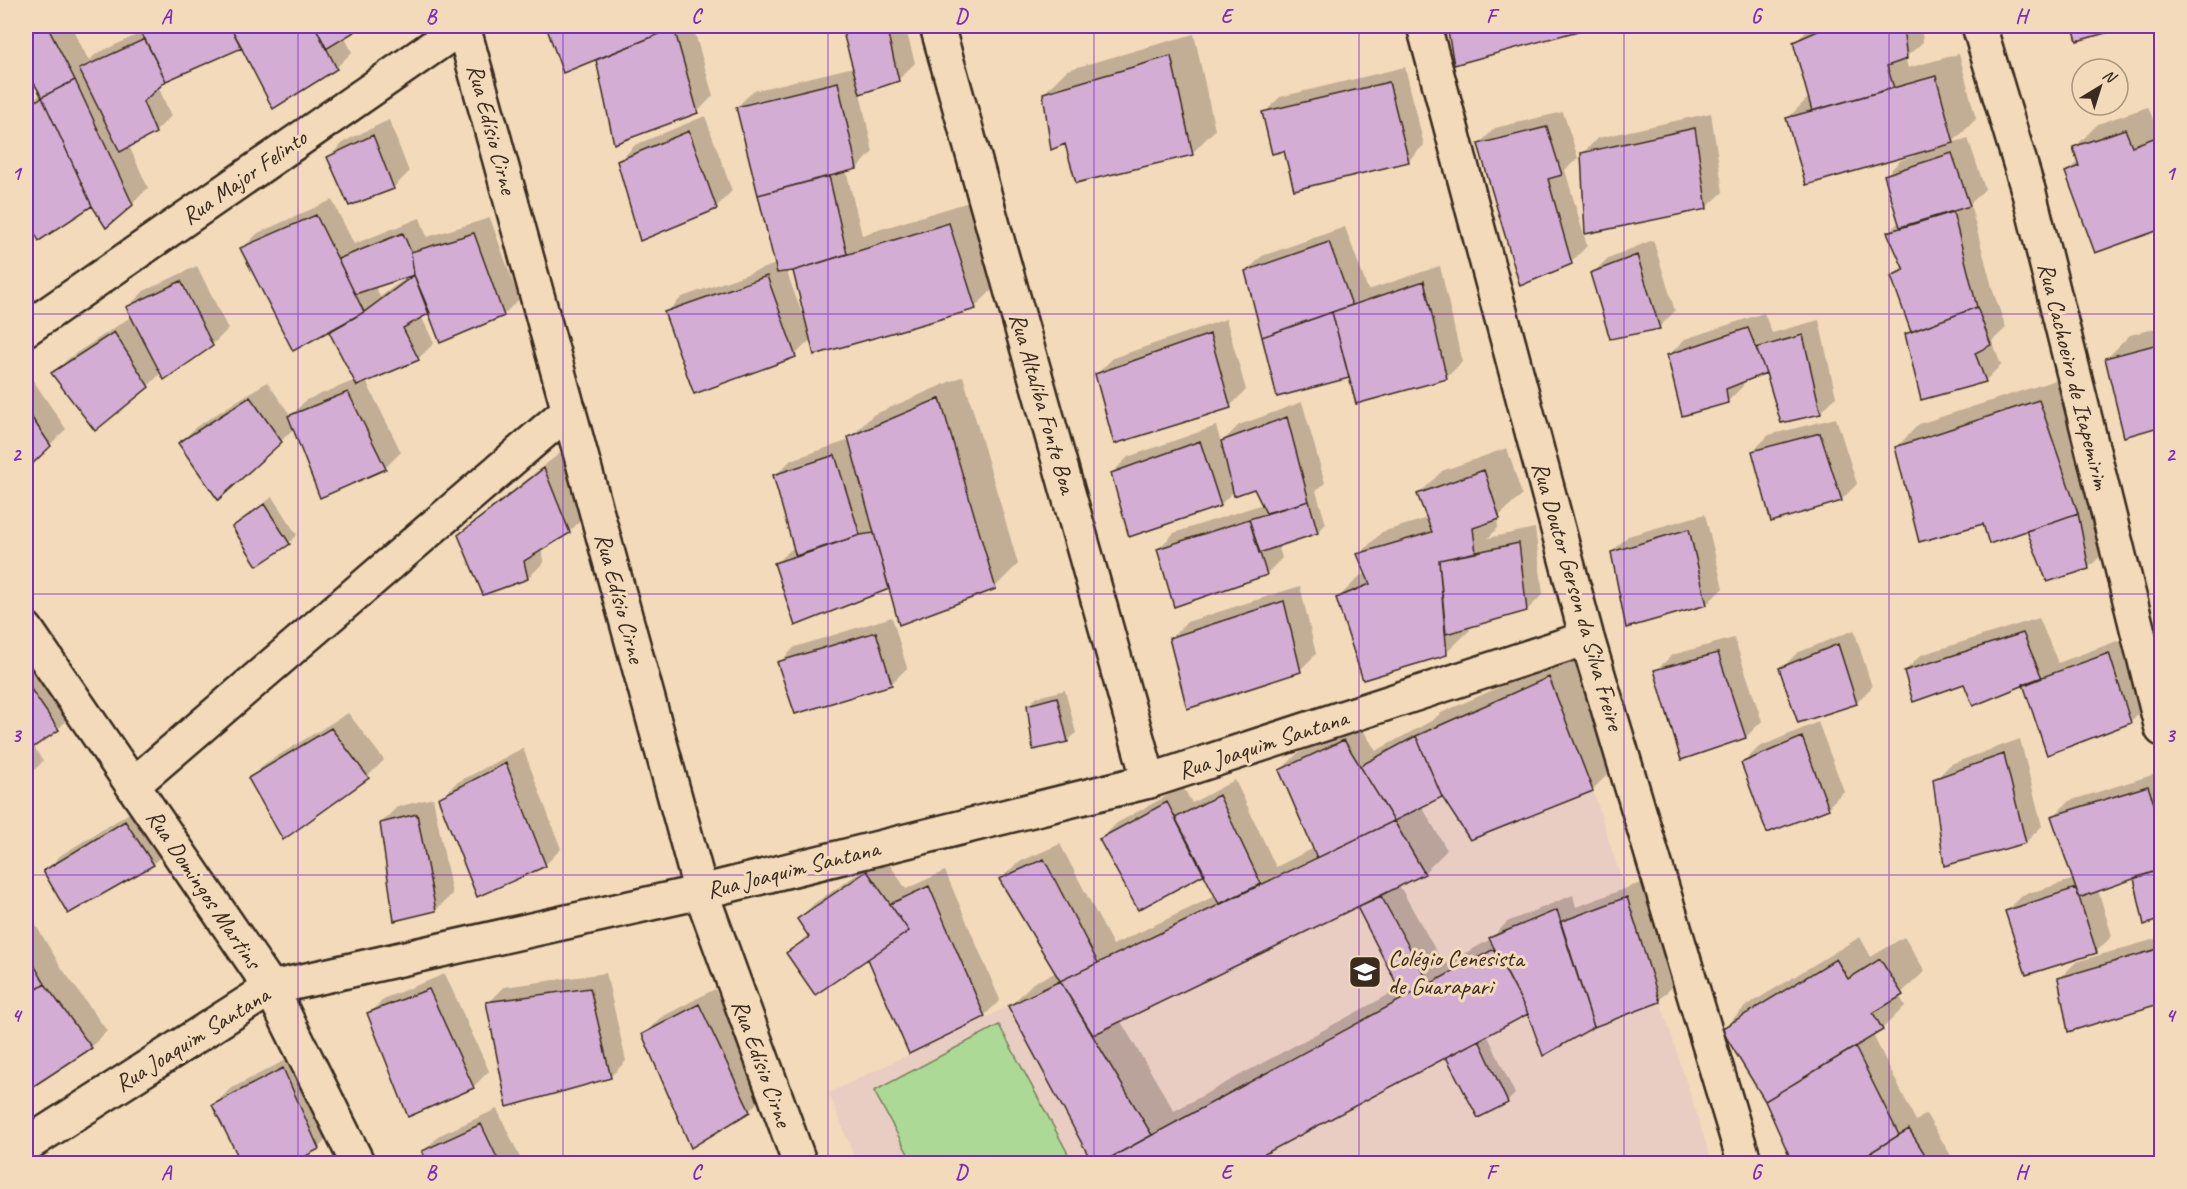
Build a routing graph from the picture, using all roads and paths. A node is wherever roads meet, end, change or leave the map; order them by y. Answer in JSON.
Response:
{"nodes":[{"id":1,"x":463,"y":26,"type":"edge"},
{"id":2,"x":937,"y":26,"type":"edge"},
{"id":3,"x":1424,"y":26,"type":"edge"},
{"id":4,"x":1979,"y":26,"type":"edge"},
{"id":5,"x":26,"y":329,"type":"edge"},
{"id":6,"x":569,"y":410,"type":"junction"},
{"id":7,"x":26,"y":629,"type":"edge"},
{"id":8,"x":1587,"y":638,"type":"junction"},
{"id":9,"x":2162,"y":729,"type":"edge"},
{"id":10,"x":1149,"y":781,"type":"junction"},
{"id":11,"x":133,"y":785,"type":"junction"},
{"id":12,"x":701,"y":892,"type":"junction"},
{"id":13,"x":271,"y":987,"type":"junction"},
{"id":14,"x":26,"y":1145,"type":"edge"},
{"id":15,"x":358,"y":1164,"type":"edge"},
{"id":16,"x":800,"y":1164,"type":"edge"},
{"id":17,"x":1745,"y":1164,"type":"edge"}],
"edges":[{"from":1,"to":5,"type":"street","name":"Rua Major Felinto"},
{"from":1,"to":6,"type":"street","name":"Rua Edísio Cirne"},
{"from":2,"to":10,"type":"street","name":"Rua Altaliba Fonte Boa"},
{"from":3,"to":8,"type":"street","name":"Rua Doutor Gerson da Silva Freire"},
{"from":4,"to":9,"type":"street","name":"Rua Cachoeiro de Itapemirim"},
{"from":6,"to":11,"type":"street"},
{"from":6,"to":12,"type":"street","name":"Rua Edísio Cirne"},
{"from":7,"to":11,"type":"street","name":"Rua Domingos Martins"},
{"from":8,"to":10,"type":"street","name":"Rua Joaquim Santana"},
{"from":8,"to":17,"type":"street","name":"Rua Doutor Gerson da Silva Freire"},
{"from":10,"to":12,"type":"street","name":"Rua Joaquim Santana"},
{"from":11,"to":13,"type":"street","name":"Rua Domingos Martins"},
{"from":12,"to":13,"type":"street","name":"Rua Joaquim Santana"},
{"from":12,"to":16,"type":"street","name":"Rua Edísio Cirne"},
{"from":13,"to":14,"type":"street","name":"Rua Joaquim Santana"},
{"from":13,"to":15,"type":"street","name":"Rua Domingos Martins"}]}
